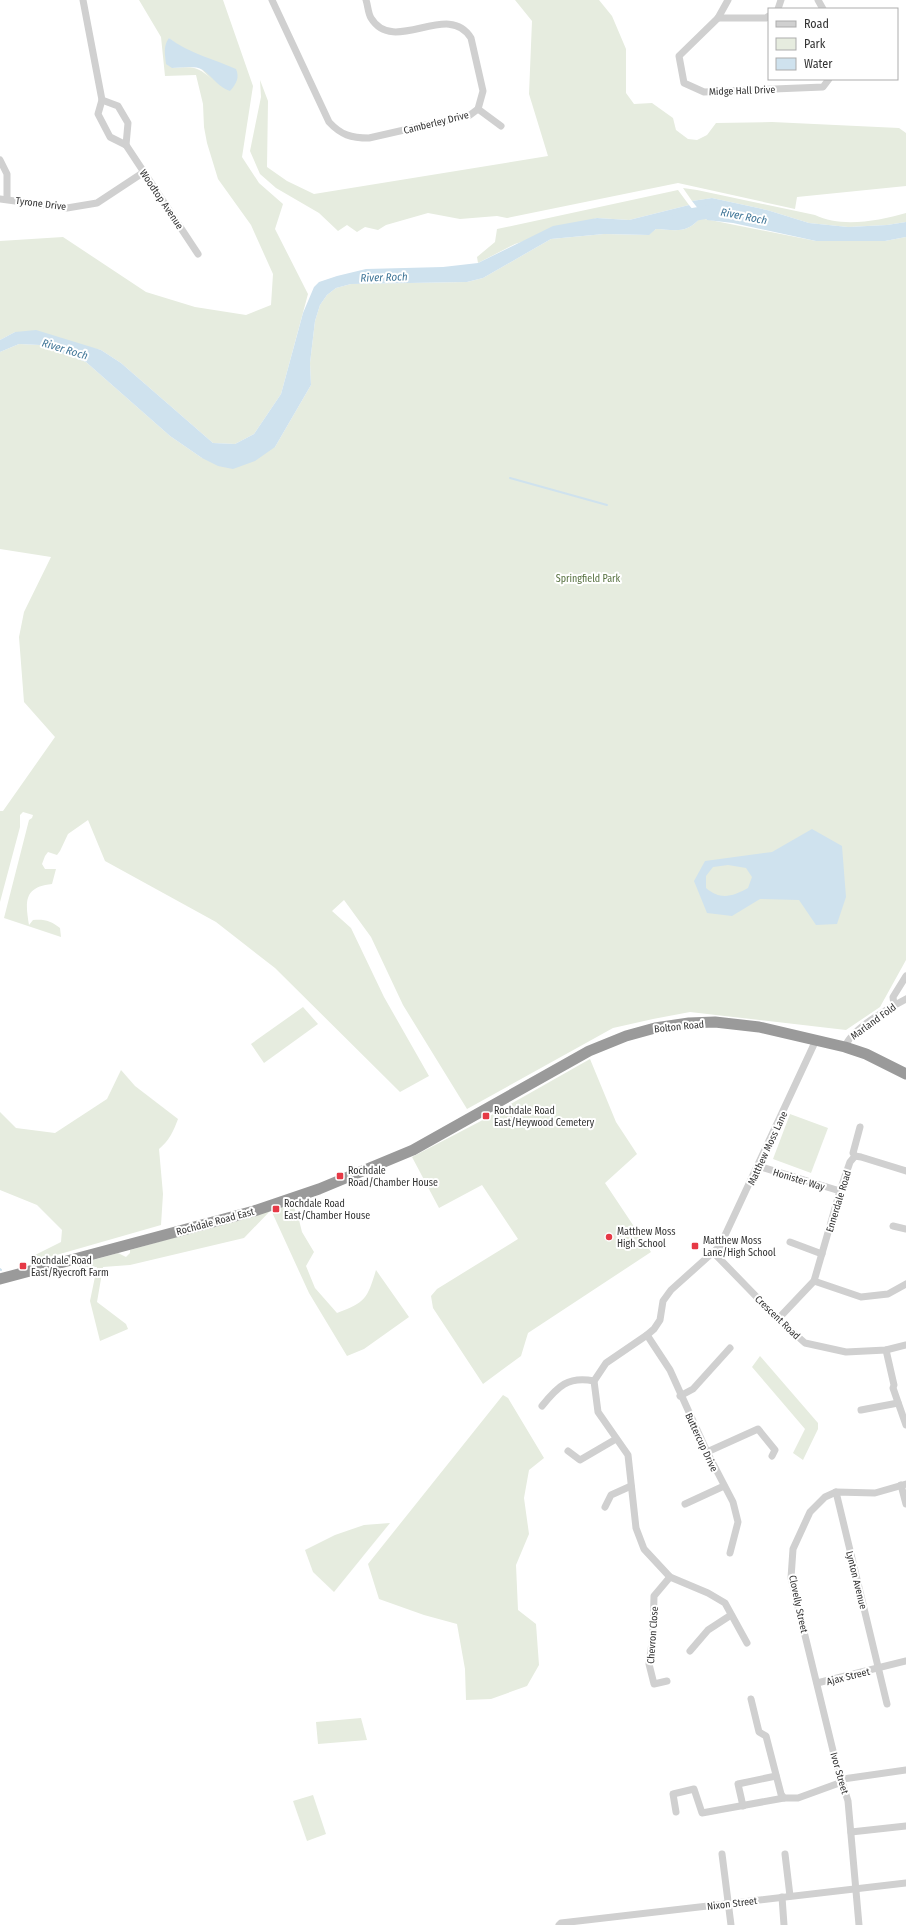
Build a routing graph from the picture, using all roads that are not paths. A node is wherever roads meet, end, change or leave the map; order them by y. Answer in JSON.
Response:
{"nodes":[{"id":1,"x":83,"y":0,"type":"edge"},
{"id":2,"x":272,"y":0,"type":"edge"},
{"id":3,"x":366,"y":0,"type":"edge"},
{"id":4,"x":728,"y":0,"type":"edge"},
{"id":5,"x":768,"y":17,"type":"edge"},
{"id":6,"x":718,"y":18,"type":"junction"},
{"id":7,"x":828,"y":80,"type":"edge"},
{"id":8,"x":102,"y":100,"type":"junction"},
{"id":9,"x":478,"y":109,"type":"junction"},
{"id":10,"x":501,"y":126,"type":"dead end"},
{"id":11,"x":126,"y":145,"type":"junction"},
{"id":12,"x":0,"y":160,"type":"edge"},
{"id":13,"x":144,"y":172,"type":"junction"},
{"id":14,"x":3,"y":199,"type":"edge"},
{"id":15,"x":198,"y":254,"type":"dead end"},
{"id":16,"x":906,"y":976,"type":"edge"},
{"id":17,"x":906,"y":999,"type":"edge"},
{"id":18,"x":894,"y":1005,"type":"junction"},
{"id":19,"x":816,"y":1040,"type":"junction"},
{"id":20,"x":845,"y":1047,"type":"junction"},
{"id":21,"x":906,"y":1074,"type":"edge"},
{"id":22,"x":466,"y":1120,"type":"joint"},
{"id":23,"x":860,"y":1127,"type":"dead end"},
{"id":24,"x":855,"y":1156,"type":"junction"},
{"id":25,"x":758,"y":1166,"type":"junction"},
{"id":26,"x":906,"y":1171,"type":"edge"},
{"id":27,"x":840,"y":1192,"type":"junction"},
{"id":28,"x":893,"y":1226,"type":"dead end"},
{"id":29,"x":906,"y":1229,"type":"edge"},
{"id":30,"x":790,"y":1242,"type":"dead end"},
{"id":31,"x":713,"y":1252,"type":"junction"},
{"id":32,"x":822,"y":1254,"type":"junction"},
{"id":33,"x":0,"y":1280,"type":"edge"},
{"id":34,"x":814,"y":1281,"type":"junction"},
{"id":35,"x":906,"y":1284,"type":"edge"},
{"id":36,"x":778,"y":1319,"type":"junction"},
{"id":37,"x":648,"y":1335,"type":"junction"},
{"id":38,"x":906,"y":1345,"type":"edge"},
{"id":39,"x":730,"y":1348,"type":"dead end"},
{"id":40,"x":886,"y":1350,"type":"junction"},
{"id":41,"x":594,"y":1382,"type":"junction"},
{"id":42,"x":680,"y":1396,"type":"junction"},
{"id":43,"x":898,"y":1403,"type":"junction"},
{"id":44,"x":542,"y":1406,"type":"dead end"},
{"id":45,"x":861,"y":1410,"type":"dead end"},
{"id":46,"x":906,"y":1424,"type":"edge"},
{"id":47,"x":616,"y":1439,"type":"junction"},
{"id":48,"x":568,"y":1451,"type":"dead end"},
{"id":49,"x":707,"y":1452,"type":"junction"},
{"id":50,"x":772,"y":1456,"type":"dead end"},
{"id":51,"x":904,"y":1484,"type":"edge"},
{"id":52,"x":631,"y":1486,"type":"junction"},
{"id":53,"x":724,"y":1486,"type":"junction"},
{"id":54,"x":836,"y":1492,"type":"junction"},
{"id":55,"x":685,"y":1504,"type":"dead end"},
{"id":56,"x":906,"y":1504,"type":"edge"},
{"id":57,"x":604,"y":1507,"type":"dead end"},
{"id":58,"x":730,"y":1554,"type":"dead end"},
{"id":59,"x":670,"y":1577,"type":"junction"},
{"id":60,"x":731,"y":1615,"type":"junction"},
{"id":61,"x":747,"y":1643,"type":"dead end"},
{"id":62,"x":690,"y":1651,"type":"dead end"},
{"id":63,"x":906,"y":1661,"type":"edge"},
{"id":64,"x":878,"y":1669,"type":"junction"},
{"id":65,"x":667,"y":1681,"type":"dead end"},
{"id":66,"x":817,"y":1683,"type":"junction"},
{"id":67,"x":751,"y":1699,"type":"dead end"},
{"id":68,"x":887,"y":1704,"type":"dead end"},
{"id":69,"x":906,"y":1770,"type":"edge"},
{"id":70,"x":776,"y":1776,"type":"junction"},
{"id":71,"x":843,"y":1780,"type":"junction"},
{"id":72,"x":784,"y":1798,"type":"junction"},
{"id":73,"x":743,"y":1806,"type":"junction"},
{"id":74,"x":676,"y":1812,"type":"dead end"},
{"id":75,"x":906,"y":1826,"type":"edge"},
{"id":76,"x":851,"y":1832,"type":"junction"},
{"id":77,"x":722,"y":1854,"type":"dead end"},
{"id":78,"x":785,"y":1854,"type":"dead end"},
{"id":79,"x":906,"y":1883,"type":"edge"},
{"id":80,"x":856,"y":1888,"type":"junction"},
{"id":81,"x":790,"y":1896,"type":"junction"},
{"id":82,"x":782,"y":1897,"type":"junction"},
{"id":83,"x":728,"y":1903,"type":"junction"},
{"id":84,"x":559,"y":1925,"type":"edge"},
{"id":85,"x":731,"y":1925,"type":"edge"},
{"id":86,"x":784,"y":1925,"type":"edge"},
{"id":87,"x":859,"y":1925,"type":"edge"}],
"edges":[{"from":1,"to":8,"type":"street","name":"Woodtop Avenue"},
{"from":2,"to":9,"type":"street","name":"Camberley Drive"},
{"from":3,"to":9,"type":"street","name":"Camberley Drive"},
{"from":4,"to":6,"type":"street","name":"Midge Hall Drive"},
{"from":5,"to":6,"type":"street"},
{"from":6,"to":7,"type":"street","name":"Midge Hall Drive"},
{"from":8,"to":11,"type":"street","name":"Woodtop Avenue"},
{"from":8,"to":11,"type":"street"},
{"from":9,"to":10,"type":"street"},
{"from":11,"to":13,"type":"street","name":"Woodtop Avenue"},
{"from":12,"to":14,"type":"street"},
{"from":13,"to":14,"type":"street","name":"Tyrone Drive"},
{"from":13,"to":15,"type":"street","name":"Woodtop Avenue"},
{"from":16,"to":18,"type":"street"},
{"from":17,"to":18,"type":"street","name":"Marland Fold"},
{"from":18,"to":20,"type":"street","name":"Marland Fold"},
{"from":19,"to":20,"type":"highway","name":"Bolton Road"},
{"from":19,"to":22,"type":"highway","name":"Bolton Road"},
{"from":19,"to":25,"type":"street","name":"Matthew Moss Lane"},
{"from":20,"to":21,"type":"highway","name":"Bolton Road"},
{"from":22,"to":33,"type":"highway","name":"Rochdale Road East"},
{"from":23,"to":24,"type":"street","name":"Ennerdale Road"},
{"from":24,"to":26,"type":"street"},
{"from":24,"to":27,"type":"street","name":"Ennerdale Road"},
{"from":25,"to":27,"type":"street","name":"Honister Way"},
{"from":25,"to":31,"type":"street","name":"Matthew Moss Lane"},
{"from":27,"to":32,"type":"street","name":"Ennerdale Road"},
{"from":28,"to":29,"type":"street"},
{"from":30,"to":32,"type":"street"},
{"from":31,"to":36,"type":"street","name":"Crescent Road"},
{"from":31,"to":37,"type":"street","name":"Matthew Moss Lane"},
{"from":32,"to":34,"type":"street","name":"Ennerdale Road"},
{"from":34,"to":35,"type":"street"},
{"from":34,"to":36,"type":"street","name":"Ennerdale Road"},
{"from":36,"to":40,"type":"street","name":"Crescent Road"},
{"from":37,"to":41,"type":"street","name":"Matthew Moss Lane"},
{"from":37,"to":42,"type":"street","name":"Buttercup Drive"},
{"from":38,"to":40,"type":"street","name":"Crescent Road"},
{"from":39,"to":42,"type":"street"},
{"from":40,"to":43,"type":"street"},
{"from":41,"to":44,"type":"street"},
{"from":41,"to":47,"type":"street"},
{"from":42,"to":49,"type":"street","name":"Buttercup Drive"},
{"from":43,"to":45,"type":"street"},
{"from":43,"to":46,"type":"street"},
{"from":47,"to":48,"type":"street"},
{"from":47,"to":52,"type":"street"},
{"from":49,"to":50,"type":"street"},
{"from":49,"to":53,"type":"street","name":"Buttercup Drive"},
{"from":51,"to":54,"type":"street"},
{"from":51,"to":56,"type":"street"},
{"from":52,"to":57,"type":"street"},
{"from":52,"to":59,"type":"street"},
{"from":53,"to":55,"type":"street"},
{"from":53,"to":58,"type":"street","name":"Buttercup Drive"},
{"from":54,"to":64,"type":"street","name":"Lynton Avenue"},
{"from":54,"to":66,"type":"street","name":"Clovelly Street"},
{"from":59,"to":60,"type":"street"},
{"from":59,"to":65,"type":"street","name":"Chevron Close"},
{"from":60,"to":61,"type":"street"},
{"from":60,"to":62,"type":"street"},
{"from":63,"to":64,"type":"street","name":"Ajax Street"},
{"from":64,"to":66,"type":"street","name":"Ajax Street"},
{"from":64,"to":68,"type":"street","name":"Ajax Street"},
{"from":66,"to":71,"type":"street","name":"Ivor Street"},
{"from":67,"to":70,"type":"street"},
{"from":69,"to":71,"type":"street"},
{"from":70,"to":72,"type":"street"},
{"from":70,"to":73,"type":"street"},
{"from":71,"to":72,"type":"street"},
{"from":71,"to":76,"type":"street","name":"Ivor Street"},
{"from":72,"to":73,"type":"street"},
{"from":73,"to":74,"type":"street"},
{"from":75,"to":76,"type":"street"},
{"from":76,"to":80,"type":"street","name":"Ivor Street"},
{"from":77,"to":83,"type":"street"},
{"from":78,"to":81,"type":"street"},
{"from":79,"to":80,"type":"street","name":"Nixon Street"},
{"from":80,"to":81,"type":"street","name":"Nixon Street"},
{"from":80,"to":87,"type":"street","name":"Ivor Street"},
{"from":81,"to":82,"type":"street","name":"Nixon Street"},
{"from":82,"to":83,"type":"street","name":"Nixon Street"},
{"from":82,"to":86,"type":"street"},
{"from":83,"to":84,"type":"street","name":"Nixon Street"},
{"from":83,"to":85,"type":"street"}]}
